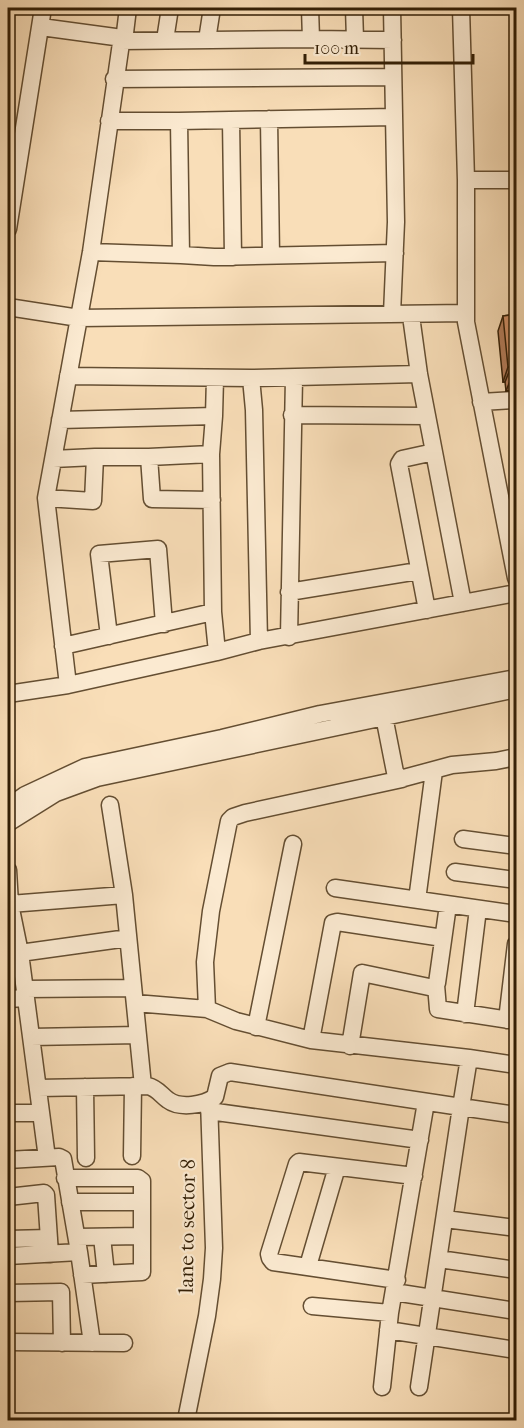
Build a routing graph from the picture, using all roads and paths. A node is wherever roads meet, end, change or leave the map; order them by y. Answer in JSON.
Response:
{"nodes":[{"id":1,"x":43,"y":8,"type":"edge"},
{"id":2,"x":128,"y":8,"type":"edge"},
{"id":3,"x":170,"y":8,"type":"edge"},
{"id":4,"x":212,"y":8,"type":"edge"},
{"id":5,"x":310,"y":8,"type":"edge"},
{"id":6,"x":354,"y":8,"type":"edge"},
{"id":7,"x":392,"y":8,"type":"edge"},
{"id":8,"x":461,"y":8,"type":"edge"},
{"id":9,"x":41,"y":27,"type":"junction"},
{"id":10,"x":311,"y":39,"type":"junction"},
{"id":11,"x":355,"y":39,"type":"junction"},
{"id":12,"x":165,"y":40,"type":"junction"},
{"id":13,"x":207,"y":40,"type":"junction"},
{"id":14,"x":393,"y":40,"type":"junction"},
{"id":15,"x":122,"y":41,"type":"junction"},
{"id":16,"x":393,"y":77,"type":"junction"},
{"id":17,"x":114,"y":79,"type":"junction"},
{"id":18,"x":394,"y":117,"type":"junction"},
{"id":19,"x":269,"y":119,"type":"junction"},
{"id":20,"x":231,"y":120,"type":"junction"},
{"id":21,"x":109,"y":121,"type":"junction"},
{"id":22,"x":179,"y":121,"type":"junction"},
{"id":23,"x":466,"y":180,"type":"junction"},
{"id":24,"x":516,"y":180,"type":"edge"},
{"id":25,"x":10,"y":199,"type":"edge"},
{"id":26,"x":8,"y":229,"type":"edge"},
{"id":27,"x":91,"y":252,"type":"junction"},
{"id":28,"x":395,"y":253,"type":"junction"},
{"id":29,"x":181,"y":255,"type":"junction"},
{"id":30,"x":271,"y":256,"type":"junction"},
{"id":31,"x":233,"y":257,"type":"junction"},
{"id":32,"x":8,"y":307,"type":"edge"},
{"id":33,"x":392,"y":314,"type":"junction"},
{"id":34,"x":466,"y":314,"type":"junction"},
{"id":35,"x":411,"y":316,"type":"junction"},
{"id":36,"x":79,"y":318,"type":"junction"},
{"id":37,"x":419,"y":374,"type":"junction"},
{"id":38,"x":68,"y":376,"type":"junction"},
{"id":39,"x":215,"y":378,"type":"junction"},
{"id":40,"x":251,"y":378,"type":"junction"},
{"id":41,"x":294,"y":378,"type":"junction"},
{"id":42,"x":516,"y":400,"type":"edge"},
{"id":43,"x":481,"y":402,"type":"junction"},
{"id":44,"x":292,"y":415,"type":"junction"},
{"id":45,"x":214,"y":416,"type":"junction"},
{"id":46,"x":427,"y":416,"type":"junction"},
{"id":47,"x":60,"y":420,"type":"junction"},
{"id":48,"x":434,"y":452,"type":"junction"},
{"id":49,"x":211,"y":454,"type":"junction"},
{"id":50,"x":95,"y":457,"type":"junction"},
{"id":51,"x":149,"y":457,"type":"junction"},
{"id":52,"x":53,"y":459,"type":"junction"},
{"id":53,"x":46,"y":498,"type":"junction"},
{"id":54,"x":212,"y":500,"type":"junction"},
{"id":55,"x":418,"y":571,"type":"junction"},
{"id":56,"x":516,"y":578,"type":"edge"},
{"id":57,"x":289,"y":592,"type":"junction"},
{"id":58,"x":516,"y":593,"type":"edge"},
{"id":59,"x":463,"y":603,"type":"junction"},
{"id":60,"x":427,"y":610,"type":"junction"},
{"id":61,"x":213,"y":612,"type":"junction"},
{"id":62,"x":164,"y":624,"type":"junction"},
{"id":63,"x":109,"y":636,"type":"junction"},
{"id":64,"x":289,"y":637,"type":"junction"},
{"id":65,"x":259,"y":641,"type":"junction"},
{"id":66,"x":63,"y":646,"type":"junction"},
{"id":67,"x":217,"y":652,"type":"junction"},
{"id":68,"x":516,"y":678,"type":"edge"},
{"id":69,"x":68,"y":685,"type":"junction"},
{"id":70,"x":516,"y":689,"type":"edge"},
{"id":71,"x":8,"y":694,"type":"edge"},
{"id":72,"x":383,"y":710,"type":"junction"},
{"id":73,"x":516,"y":757,"type":"edge"},
{"id":74,"x":434,"y":771,"type":"junction"},
{"id":75,"x":402,"y":779,"type":"junction"},
{"id":76,"x":110,"y":805,"type":"dead end"},
{"id":77,"x":8,"y":807,"type":"edge"},
{"id":78,"x":8,"y":823,"type":"edge"},
{"id":79,"x":463,"y":839,"type":"dead end"},
{"id":80,"x":293,"y":844,"type":"dead end"},
{"id":81,"x":516,"y":846,"type":"edge"},
{"id":82,"x":8,"y":870,"type":"edge"},
{"id":83,"x":455,"y":872,"type":"dead end"},
{"id":84,"x":516,"y":880,"type":"edge"},
{"id":85,"x":334,"y":888,"type":"dead end"},
{"id":86,"x":124,"y":896,"type":"junction"},
{"id":87,"x":417,"y":900,"type":"junction"},
{"id":88,"x":10,"y":904,"type":"junction"},
{"id":89,"x":448,"y":905,"type":"junction"},
{"id":90,"x":478,"y":909,"type":"junction"},
{"id":91,"x":516,"y":914,"type":"edge"},
{"id":92,"x":128,"y":938,"type":"junction"},
{"id":93,"x":443,"y":938,"type":"junction"},
{"id":94,"x":516,"y":944,"type":"edge"},
{"id":95,"x":20,"y":953,"type":"junction"},
{"id":96,"x":436,"y":985,"type":"junction"},
{"id":97,"x":26,"y":994,"type":"junction"},
{"id":98,"x":134,"y":996,"type":"junction"},
{"id":99,"x":8,"y":999,"type":"edge"},
{"id":100,"x":207,"y":1009,"type":"junction"},
{"id":101,"x":465,"y":1014,"type":"junction"},
{"id":102,"x":512,"y":1020,"type":"edge"},
{"id":103,"x":256,"y":1027,"type":"junction"},
{"id":104,"x":138,"y":1035,"type":"junction"},
{"id":105,"x":31,"y":1037,"type":"junction"},
{"id":106,"x":311,"y":1040,"type":"junction"},
{"id":107,"x":350,"y":1046,"type":"junction"},
{"id":108,"x":469,"y":1058,"type":"junction"},
{"id":109,"x":516,"y":1065,"type":"edge"},
{"id":110,"x":138,"y":1086,"type":"junction"},
{"id":111,"x":85,"y":1087,"type":"junction"},
{"id":112,"x":38,"y":1088,"type":"junction"},
{"id":113,"x":426,"y":1102,"type":"junction"},
{"id":114,"x":209,"y":1106,"type":"junction"},
{"id":115,"x":461,"y":1107,"type":"junction"},
{"id":116,"x":8,"y":1113,"type":"edge"},
{"id":117,"x":41,"y":1113,"type":"junction"},
{"id":118,"x":516,"y":1115,"type":"edge"},
{"id":119,"x":420,"y":1140,"type":"junction"},
{"id":120,"x":132,"y":1156,"type":"dead end"},
{"id":121,"x":47,"y":1158,"type":"junction"},
{"id":122,"x":86,"y":1158,"type":"dead end"},
{"id":123,"x":8,"y":1160,"type":"edge"},
{"id":124,"x":337,"y":1167,"type":"junction"},
{"id":125,"x":414,"y":1176,"type":"junction"},
{"id":126,"x":65,"y":1178,"type":"junction"},
{"id":127,"x":8,"y":1197,"type":"edge"},
{"id":128,"x":70,"y":1202,"type":"junction"},
{"id":129,"x":142,"y":1202,"type":"junction"},
{"id":130,"x":445,"y":1219,"type":"junction"},
{"id":131,"x":516,"y":1228,"type":"edge"},
{"id":132,"x":142,"y":1236,"type":"junction"},
{"id":133,"x":102,"y":1237,"type":"junction"},
{"id":134,"x":8,"y":1239,"type":"edge"},
{"id":135,"x":78,"y":1244,"type":"junction"},
{"id":136,"x":50,"y":1246,"type":"junction"},
{"id":137,"x":8,"y":1256,"type":"edge"},
{"id":138,"x":439,"y":1259,"type":"junction"},
{"id":139,"x":308,"y":1266,"type":"junction"},
{"id":140,"x":516,"y":1270,"type":"edge"},
{"id":141,"x":106,"y":1274,"type":"junction"},
{"id":142,"x":82,"y":1275,"type":"junction"},
{"id":143,"x":395,"y":1286,"type":"junction"},
{"id":144,"x":8,"y":1293,"type":"edge"},
{"id":145,"x":433,"y":1298,"type":"junction"},
{"id":146,"x":312,"y":1306,"type":"dead end"},
{"id":147,"x":516,"y":1311,"type":"edge"},
{"id":148,"x":390,"y":1313,"type":"junction"},
{"id":149,"x":388,"y":1330,"type":"junction"},
{"id":150,"x":427,"y":1336,"type":"junction"},
{"id":151,"x":8,"y":1342,"type":"edge"},
{"id":152,"x":62,"y":1343,"type":"junction"},
{"id":153,"x":92,"y":1343,"type":"junction"},
{"id":154,"x":124,"y":1343,"type":"dead end"},
{"id":155,"x":516,"y":1350,"type":"edge"},
{"id":156,"x":382,"y":1387,"type":"dead end"},
{"id":157,"x":419,"y":1387,"type":"dead end"},
{"id":158,"x":186,"y":1420,"type":"edge"}],
"edges":[{"from":1,"to":9,"type":"street"},
{"from":2,"to":15,"type":"street"},
{"from":3,"to":12,"type":"street"},
{"from":4,"to":13,"type":"street"},
{"from":5,"to":10,"type":"street"},
{"from":6,"to":11,"type":"street"},
{"from":7,"to":14,"type":"street"},
{"from":8,"to":23,"type":"street"},
{"from":9,"to":15,"type":"street"},
{"from":9,"to":25,"type":"street"},
{"from":10,"to":11,"type":"street"},
{"from":10,"to":13,"type":"street"},
{"from":11,"to":14,"type":"street"},
{"from":12,"to":13,"type":"street"},
{"from":12,"to":15,"type":"street"},
{"from":14,"to":16,"type":"street"},
{"from":15,"to":17,"type":"street"},
{"from":16,"to":17,"type":"street"},
{"from":16,"to":18,"type":"street"},
{"from":17,"to":21,"type":"street"},
{"from":18,"to":19,"type":"street"},
{"from":18,"to":28,"type":"street"},
{"from":19,"to":20,"type":"street"},
{"from":19,"to":30,"type":"street"},
{"from":20,"to":22,"type":"street"},
{"from":20,"to":31,"type":"street"},
{"from":21,"to":22,"type":"street"},
{"from":21,"to":27,"type":"street"},
{"from":22,"to":29,"type":"street"},
{"from":23,"to":24,"type":"street"},
{"from":23,"to":34,"type":"street"},
{"from":25,"to":26,"type":"street"},
{"from":27,"to":29,"type":"street"},
{"from":27,"to":36,"type":"street"},
{"from":28,"to":30,"type":"street"},
{"from":28,"to":33,"type":"street"},
{"from":29,"to":31,"type":"street"},
{"from":30,"to":31,"type":"street"},
{"from":32,"to":36,"type":"street"},
{"from":33,"to":35,"type":"street"},
{"from":33,"to":36,"type":"street"},
{"from":34,"to":35,"type":"street"},
{"from":34,"to":43,"type":"street"},
{"from":35,"to":37,"type":"street"},
{"from":36,"to":38,"type":"street"},
{"from":37,"to":41,"type":"street"},
{"from":37,"to":46,"type":"street"},
{"from":38,"to":39,"type":"street"},
{"from":38,"to":47,"type":"street"},
{"from":39,"to":40,"type":"street"},
{"from":39,"to":45,"type":"street"},
{"from":40,"to":41,"type":"street"},
{"from":40,"to":65,"type":"street"},
{"from":41,"to":44,"type":"street"},
{"from":42,"to":43,"type":"street"},
{"from":43,"to":56,"type":"street"},
{"from":44,"to":46,"type":"street"},
{"from":44,"to":57,"type":"street"},
{"from":45,"to":47,"type":"street"},
{"from":45,"to":49,"type":"street"},
{"from":46,"to":48,"type":"street"},
{"from":47,"to":52,"type":"street"},
{"from":48,"to":55,"type":"street"},
{"from":48,"to":59,"type":"street"},
{"from":49,"to":51,"type":"street"},
{"from":49,"to":54,"type":"street"},
{"from":50,"to":51,"type":"street"},
{"from":50,"to":52,"type":"street"},
{"from":50,"to":53,"type":"street"},
{"from":51,"to":54,"type":"street"},
{"from":52,"to":53,"type":"street"},
{"from":53,"to":66,"type":"street"},
{"from":54,"to":61,"type":"street"},
{"from":55,"to":57,"type":"street"},
{"from":55,"to":60,"type":"street"},
{"from":57,"to":64,"type":"street"},
{"from":58,"to":59,"type":"street"},
{"from":59,"to":60,"type":"street"},
{"from":60,"to":64,"type":"street"},
{"from":61,"to":62,"type":"street"},
{"from":61,"to":67,"type":"street"},
{"from":62,"to":63,"type":"street"},
{"from":62,"to":63,"type":"street"},
{"from":63,"to":66,"type":"street"},
{"from":64,"to":65,"type":"street"},
{"from":65,"to":67,"type":"street"},
{"from":66,"to":69,"type":"street"},
{"from":67,"to":69,"type":"street"},
{"from":68,"to":72,"type":"street"},
{"from":69,"to":71,"type":"street"},
{"from":70,"to":72,"type":"street"},
{"from":72,"to":75,"type":"street"},
{"from":72,"to":77,"type":"street"},
{"from":72,"to":78,"type":"street"},
{"from":73,"to":74,"type":"street"},
{"from":74,"to":75,"type":"street"},
{"from":74,"to":87,"type":"street"},
{"from":75,"to":100,"type":"street"},
{"from":76,"to":86,"type":"street"},
{"from":79,"to":81,"type":"street"},
{"from":80,"to":103,"type":"street"},
{"from":82,"to":88,"type":"street"},
{"from":83,"to":84,"type":"street"},
{"from":85,"to":87,"type":"street"},
{"from":86,"to":88,"type":"street"},
{"from":86,"to":92,"type":"street"},
{"from":87,"to":89,"type":"street"},
{"from":88,"to":95,"type":"street"},
{"from":89,"to":90,"type":"street"},
{"from":89,"to":93,"type":"street"},
{"from":90,"to":91,"type":"street"},
{"from":90,"to":101,"type":"street"},
{"from":92,"to":95,"type":"street"},
{"from":92,"to":98,"type":"street"},
{"from":93,"to":96,"type":"street"},
{"from":93,"to":106,"type":"street"},
{"from":94,"to":102,"type":"street"},
{"from":95,"to":97,"type":"street"},
{"from":96,"to":101,"type":"street"},
{"from":96,"to":107,"type":"street"},
{"from":97,"to":98,"type":"street"},
{"from":97,"to":99,"type":"street"},
{"from":97,"to":105,"type":"street"},
{"from":98,"to":100,"type":"street"},
{"from":98,"to":104,"type":"street"},
{"from":100,"to":103,"type":"street"},
{"from":101,"to":102,"type":"street"},
{"from":103,"to":106,"type":"street"},
{"from":104,"to":105,"type":"street"},
{"from":104,"to":110,"type":"street"},
{"from":105,"to":112,"type":"street"},
{"from":106,"to":107,"type":"street"},
{"from":107,"to":108,"type":"street"},
{"from":108,"to":109,"type":"street"},
{"from":108,"to":115,"type":"street"},
{"from":110,"to":111,"type":"street"},
{"from":110,"to":114,"type":"street"},
{"from":110,"to":120,"type":"street"},
{"from":111,"to":112,"type":"street"},
{"from":111,"to":122,"type":"street"},
{"from":112,"to":117,"type":"street"},
{"from":113,"to":114,"type":"street"},
{"from":113,"to":115,"type":"street"},
{"from":113,"to":119,"type":"street"},
{"from":114,"to":119,"type":"street"},
{"from":114,"to":158,"type":"street","name":"lane to sector 8"},
{"from":115,"to":118,"type":"street"},
{"from":115,"to":130,"type":"street"},
{"from":116,"to":117,"type":"street"},
{"from":117,"to":121,"type":"street"},
{"from":119,"to":125,"type":"street"},
{"from":121,"to":123,"type":"street"},
{"from":121,"to":126,"type":"street"},
{"from":124,"to":125,"type":"street"},
{"from":124,"to":139,"type":"street"},
{"from":124,"to":139,"type":"street"},
{"from":125,"to":143,"type":"street"},
{"from":126,"to":128,"type":"street"},
{"from":126,"to":129,"type":"street"},
{"from":127,"to":136,"type":"street"},
{"from":128,"to":129,"type":"street"},
{"from":128,"to":135,"type":"street"},
{"from":129,"to":132,"type":"street"},
{"from":130,"to":131,"type":"street"},
{"from":130,"to":138,"type":"street"},
{"from":132,"to":133,"type":"street"},
{"from":132,"to":141,"type":"street"},
{"from":133,"to":135,"type":"street"},
{"from":133,"to":141,"type":"street"},
{"from":134,"to":136,"type":"street"},
{"from":135,"to":136,"type":"street"},
{"from":135,"to":142,"type":"street"},
{"from":136,"to":137,"type":"street"},
{"from":138,"to":140,"type":"street"},
{"from":138,"to":145,"type":"street"},
{"from":139,"to":143,"type":"street"},
{"from":141,"to":142,"type":"street"},
{"from":142,"to":153,"type":"street"},
{"from":143,"to":145,"type":"street"},
{"from":143,"to":148,"type":"street"},
{"from":144,"to":152,"type":"street"},
{"from":145,"to":147,"type":"street"},
{"from":145,"to":150,"type":"street"},
{"from":146,"to":148,"type":"street"},
{"from":148,"to":149,"type":"street"},
{"from":149,"to":150,"type":"street"},
{"from":149,"to":156,"type":"street"},
{"from":150,"to":155,"type":"street"},
{"from":150,"to":157,"type":"street"},
{"from":151,"to":152,"type":"street"},
{"from":152,"to":153,"type":"street"},
{"from":153,"to":154,"type":"street"}]}
